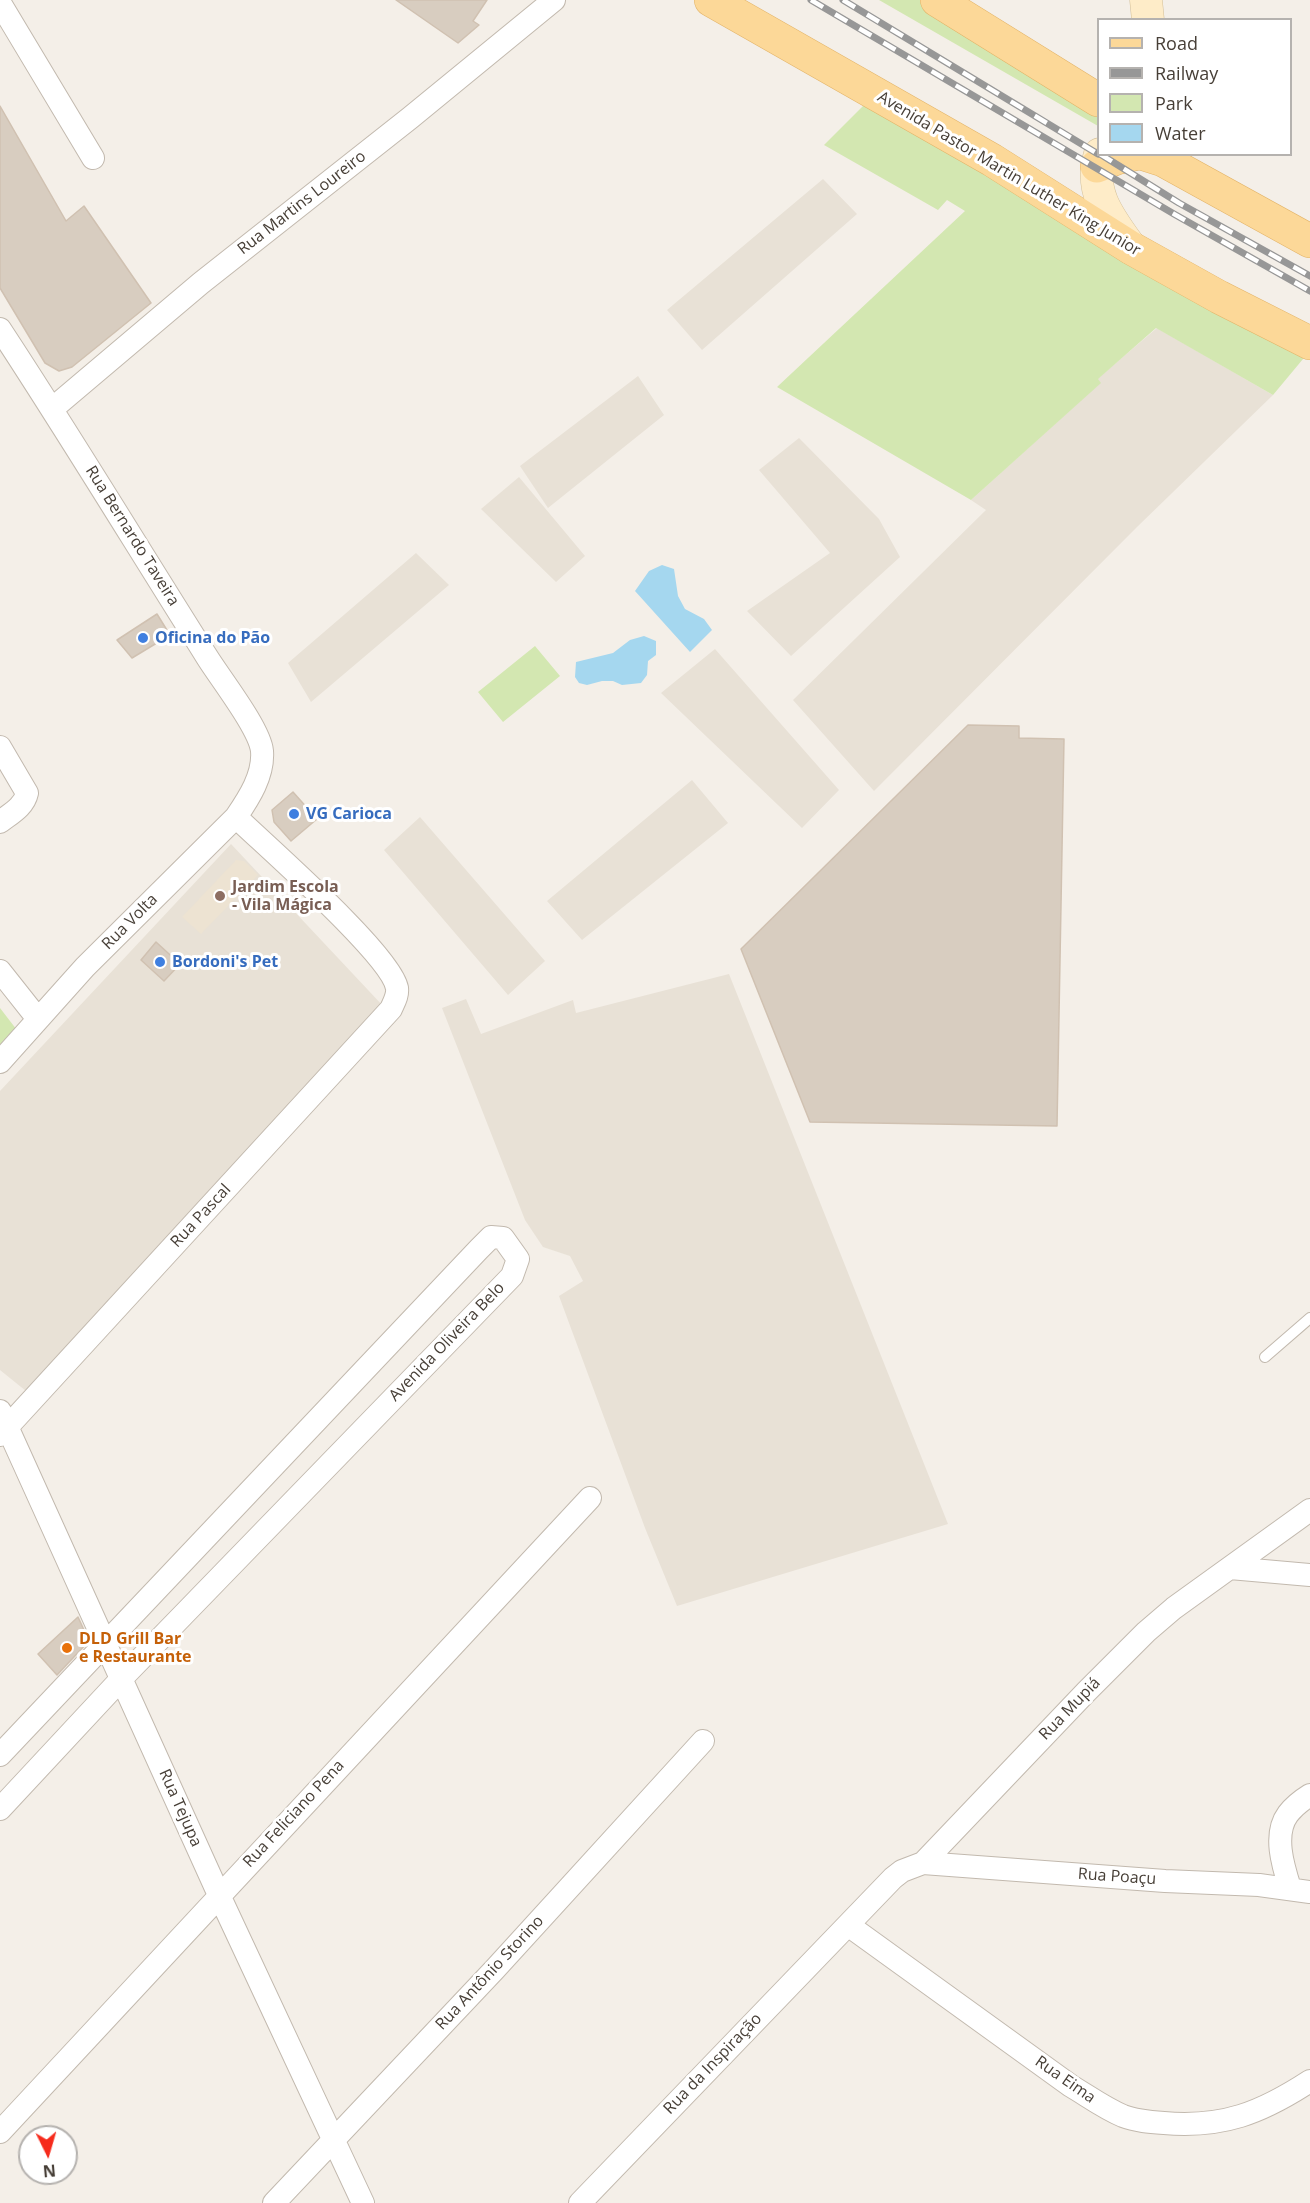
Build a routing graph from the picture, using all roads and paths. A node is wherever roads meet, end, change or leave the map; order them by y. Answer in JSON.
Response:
{"nodes":[{"id":1,"x":554,"y":0,"type":"edge"},
{"id":2,"x":711,"y":0,"type":"edge"},
{"id":3,"x":937,"y":0,"type":"edge"},
{"id":4,"x":1146,"y":0,"type":"edge"},
{"id":5,"x":0,"y":3,"type":"edge"},
{"id":6,"x":1148,"y":18,"type":"edge"},
{"id":7,"x":1097,"y":99,"type":"edge"},
{"id":8,"x":1126,"y":156,"type":"edge"},
{"id":9,"x":1150,"y":156,"type":"edge"},
{"id":10,"x":1190,"y":156,"type":"edge"},
{"id":11,"x":93,"y":158,"type":"dead end"},
{"id":12,"x":1098,"y":160,"type":"edge"},
{"id":13,"x":1310,"y":229,"type":"edge"},
{"id":14,"x":1310,"y":241,"type":"edge"},
{"id":15,"x":1131,"y":248,"type":"junction"},
{"id":16,"x":0,"y":330,"type":"edge"},
{"id":17,"x":1310,"y":343,"type":"edge"},
{"id":18,"x":52,"y":409,"type":"junction"},
{"id":19,"x":0,"y":747,"type":"edge"},
{"id":20,"x":257,"y":780,"type":"joint"},
{"id":21,"x":236,"y":817,"type":"junction"},
{"id":22,"x":0,"y":822,"type":"edge"},
{"id":23,"x":0,"y":971,"type":"edge"},
{"id":24,"x":38,"y":1019,"type":"junction"},
{"id":25,"x":0,"y":1062,"type":"edge"},
{"id":26,"x":1310,"y":1318,"type":"edge"},
{"id":27,"x":1265,"y":1357,"type":"dead end"},
{"id":28,"x":2,"y":1424,"type":"edge"},
{"id":29,"x":590,"y":1498,"type":"dead end"},
{"id":30,"x":1310,"y":1510,"type":"edge"},
{"id":31,"x":1230,"y":1568,"type":"junction"},
{"id":32,"x":1310,"y":1575,"type":"edge"},
{"id":33,"x":105,"y":1643,"type":"junction"},
{"id":34,"x":122,"y":1678,"type":"junction"},
{"id":35,"x":703,"y":1741,"type":"dead end"},
{"id":36,"x":0,"y":1755,"type":"edge"},
{"id":37,"x":1310,"y":1795,"type":"edge"},
{"id":38,"x":0,"y":1809,"type":"edge"},
{"id":39,"x":923,"y":1863,"type":"junction"},
{"id":40,"x":1300,"y":1890,"type":"edge"},
{"id":41,"x":219,"y":1895,"type":"junction"},
{"id":42,"x":848,"y":1925,"type":"junction"},
{"id":43,"x":1310,"y":2081,"type":"edge"},
{"id":44,"x":0,"y":2132,"type":"edge"},
{"id":45,"x":334,"y":2140,"type":"junction"},
{"id":46,"x":274,"y":2203,"type":"edge"},
{"id":47,"x":363,"y":2203,"type":"edge"},
{"id":48,"x":580,"y":2203,"type":"edge"}],
"edges":[{"from":1,"to":18,"type":"street","name":"Rua Martins Loureiro"},
{"from":2,"to":15,"type":"main road","name":"Avenida Pastor Martin Luther King Junior"},
{"from":3,"to":7,"type":"main road"},
{"from":4,"to":6,"type":"street"},
{"from":5,"to":11,"type":"street"},
{"from":8,"to":12,"type":"main road"},
{"from":9,"to":14,"type":"main road"},
{"from":10,"to":13,"type":"main road"},
{"from":12,"to":15,"type":"street"},
{"from":15,"to":17,"type":"main road","name":"Avenida Pastor Martin Luther King Junior"},
{"from":16,"to":18,"type":"street","name":"Rua Bernardo Taveira"},
{"from":18,"to":20,"type":"street","name":"Rua Bernardo Taveira"},
{"from":19,"to":22,"type":"street"},
{"from":20,"to":21,"type":"street","name":"Rua Volta"},
{"from":21,"to":24,"type":"street","name":"Rua Volta"},
{"from":21,"to":28,"type":"street","name":"Rua Pascal"},
{"from":23,"to":24,"type":"street"},
{"from":24,"to":25,"type":"street","name":"Rua Volta"},
{"from":26,"to":27,"type":"lane"},
{"from":28,"to":33,"type":"street","name":"Rua Tejupa"},
{"from":29,"to":41,"type":"street","name":"Rua Feliciano Pena"},
{"from":30,"to":31,"type":"street","name":"Rua Mupiá"},
{"from":31,"to":32,"type":"street"},
{"from":31,"to":39,"type":"street","name":"Rua Mupiá"},
{"from":33,"to":34,"type":"street","name":"Rua Tejupa"},
{"from":33,"to":34,"type":"street","name":"Avenida Oliveira Belo"},
{"from":33,"to":36,"type":"street","name":"Avenida Oliveira Belo"},
{"from":34,"to":38,"type":"street","name":"Avenida Oliveira Belo"},
{"from":34,"to":41,"type":"street","name":"Rua Tejupa"},
{"from":35,"to":45,"type":"street","name":"Rua Antônio Storino"},
{"from":37,"to":40,"type":"street"},
{"from":39,"to":40,"type":"street","name":"Rua Poaçu"},
{"from":39,"to":42,"type":"street","name":"Rua Mupiá"},
{"from":41,"to":44,"type":"street","name":"Rua Feliciano Pena"},
{"from":41,"to":45,"type":"street","name":"Rua Tejupa"},
{"from":42,"to":43,"type":"street","name":"Rua Eima"},
{"from":42,"to":48,"type":"street","name":"Rua da Inspiração"},
{"from":45,"to":46,"type":"street","name":"Rua Antônio Storino"},
{"from":45,"to":47,"type":"street","name":"Rua Tejupa"}]}
